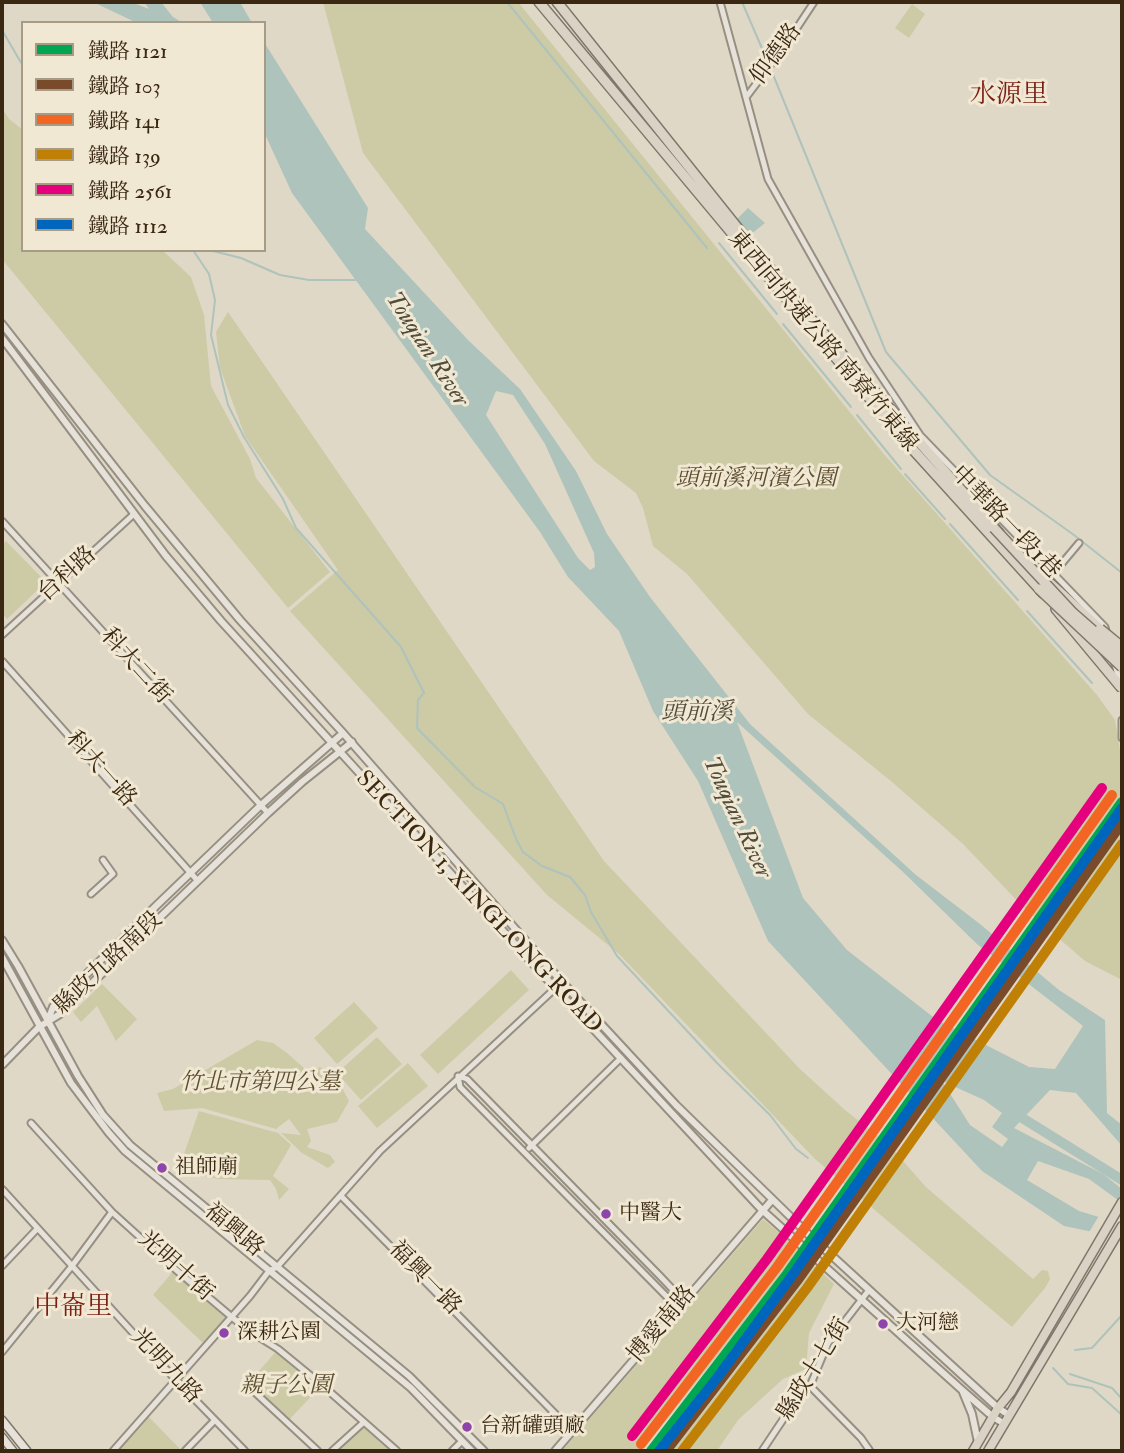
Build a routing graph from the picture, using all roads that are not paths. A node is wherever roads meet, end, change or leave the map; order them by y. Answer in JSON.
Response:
{"nodes":[{"id":1,"x":539,"y":2,"type":"edge"},
{"id":2,"x":557,"y":2,"type":"edge"},
{"id":3,"x":720,"y":2,"type":"edge"},
{"id":4,"x":814,"y":2,"type":"edge"},
{"id":5,"x":747,"y":96,"type":"junction"},
{"id":6,"x":2,"y":324,"type":"edge"},
{"id":7,"x":2,"y":338,"type":"edge"},
{"id":8,"x":134,"y":514,"type":"junction"},
{"id":9,"x":2,"y":521,"type":"edge"},
{"id":10,"x":994,"y":528,"type":"junction"},
{"id":11,"x":1079,"y":542,"type":"dead end"},
{"id":12,"x":1053,"y":574,"type":"junction"},
{"id":13,"x":59,"y":583,"type":"junction"},
{"id":14,"x":1039,"y":589,"type":"junction"},
{"id":15,"x":2,"y":635,"type":"edge"},
{"id":16,"x":1122,"y":647,"type":"edge"},
{"id":17,"x":1122,"y":656,"type":"edge"},
{"id":18,"x":2,"y":661,"type":"edge"},
{"id":19,"x":1122,"y":667,"type":"edge"},
{"id":20,"x":1122,"y":688,"type":"edge"},
{"id":21,"x":1122,"y":720,"type":"edge"},
{"id":22,"x":343,"y":733,"type":"junction"},
{"id":23,"x":1122,"y":738,"type":"edge"},
{"id":24,"x":332,"y":743,"type":"junction"},
{"id":25,"x":352,"y":743,"type":"junction"},
{"id":26,"x":340,"y":752,"type":"junction"},
{"id":27,"x":261,"y":805,"type":"junction"},
{"id":28,"x":268,"y":813,"type":"junction"},
{"id":29,"x":103,"y":860,"type":"dead end"},
{"id":30,"x":191,"y":873,"type":"junction"},
{"id":31,"x":197,"y":880,"type":"junction"},
{"id":32,"x":91,"y":894,"type":"dead end"},
{"id":33,"x":2,"y":940,"type":"edge"},
{"id":34,"x":2,"y":957,"type":"edge"},
{"id":35,"x":562,"y":982,"type":"junction"},
{"id":36,"x":556,"y":988,"type":"junction"},
{"id":37,"x":48,"y":1020,"type":"junction"},
{"id":38,"x":39,"y":1027,"type":"junction"},
{"id":39,"x":621,"y":1058,"type":"junction"},
{"id":40,"x":3,"y":1061,"type":"edge"},
{"id":41,"x":458,"y":1076,"type":"junction"},
{"id":42,"x":31,"y":1123,"type":"dead end"},
{"id":43,"x":531,"y":1145,"type":"junction"},
{"id":44,"x":524,"y":1152,"type":"junction"},
{"id":45,"x":2,"y":1189,"type":"edge"},
{"id":46,"x":341,"y":1196,"type":"junction"},
{"id":47,"x":772,"y":1200,"type":"junction"},
{"id":48,"x":1122,"y":1202,"type":"edge"},
{"id":49,"x":762,"y":1210,"type":"junction"},
{"id":50,"x":112,"y":1212,"type":"junction"},
{"id":51,"x":1122,"y":1226,"type":"edge"},
{"id":52,"x":37,"y":1229,"type":"junction"},
{"id":53,"x":2,"y":1266,"type":"edge"},
{"id":54,"x":72,"y":1266,"type":"junction"},
{"id":55,"x":277,"y":1267,"type":"junction"},
{"id":56,"x":268,"y":1271,"type":"junction"},
{"id":57,"x":869,"y":1290,"type":"junction"},
{"id":58,"x":861,"y":1300,"type":"junction"},
{"id":59,"x":681,"y":1303,"type":"junction"},
{"id":60,"x":231,"y":1316,"type":"junction"},
{"id":61,"x":2,"y":1352,"type":"edge"},
{"id":62,"x":175,"y":1379,"type":"junction"},
{"id":63,"x":247,"y":1385,"type":"dead end"},
{"id":64,"x":810,"y":1386,"type":"junction"},
{"id":65,"x":962,"y":1390,"type":"junction"},
{"id":66,"x":1000,"y":1405,"type":"junction"},
{"id":67,"x":1011,"y":1413,"type":"junction"},
{"id":68,"x":993,"y":1417,"type":"junction"},
{"id":69,"x":2,"y":1420,"type":"edge"},
{"id":70,"x":215,"y":1420,"type":"junction"},
{"id":71,"x":364,"y":1422,"type":"junction"},
{"id":72,"x":1003,"y":1423,"type":"junction"},
{"id":73,"x":573,"y":1432,"type":"junction"},
{"id":74,"x":2,"y":1437,"type":"edge"},
{"id":75,"x":462,"y":1441,"type":"junction"},
{"id":76,"x":978,"y":1443,"type":"junction"},
{"id":77,"x":13,"y":1451,"type":"edge"},
{"id":78,"x":27,"y":1451,"type":"edge"},
{"id":79,"x":113,"y":1451,"type":"edge"},
{"id":80,"x":185,"y":1451,"type":"edge"},
{"id":81,"x":245,"y":1451,"type":"edge"},
{"id":82,"x":318,"y":1451,"type":"edge"},
{"id":83,"x":332,"y":1451,"type":"edge"},
{"id":84,"x":397,"y":1451,"type":"edge"},
{"id":85,"x":452,"y":1451,"type":"edge"},
{"id":86,"x":472,"y":1451,"type":"edge"},
{"id":87,"x":484,"y":1451,"type":"edge"},
{"id":88,"x":555,"y":1451,"type":"edge"},
{"id":89,"x":762,"y":1451,"type":"edge"},
{"id":90,"x":870,"y":1451,"type":"edge"},
{"id":91,"x":973,"y":1451,"type":"edge"},
{"id":92,"x":988,"y":1451,"type":"edge"}],
"edges":[{"from":1,"to":14,"type":"highway","name":"東西向快速公路 南寮竹東線"},
{"from":2,"to":10,"type":"highway","name":"東西向快速公路 南寮竹東線"},
{"from":3,"to":5,"type":"street","name":"仰德路"},
{"from":4,"to":5,"type":"street","name":"仰德路"},
{"from":5,"to":12,"type":"street","name":"中華路一段1巷"},
{"from":6,"to":22,"type":"street","name":"SECTION 1, XINGLONG ROAD"},
{"from":7,"to":8,"type":"street","name":"SECTION 1, XINGLONG ROAD"},
{"from":8,"to":13,"type":"street","name":"台科路"},
{"from":8,"to":24,"type":"street","name":"SECTION 1, XINGLONG ROAD"},
{"from":9,"to":13,"type":"street","name":"科大二街"},
{"from":10,"to":16,"type":"highway","bridge":true},
{"from":10,"to":17,"type":"highway","name":"東西向快速公路 南寮竹東線","bridge":true},
{"from":11,"to":12,"type":"street"},
{"from":12,"to":20,"type":"street","name":"中華路一段1巷"},
{"from":13,"to":15,"type":"street","name":"台科路"},
{"from":13,"to":27,"type":"street","name":"科大二街"},
{"from":14,"to":19,"type":"highway","name":"東西向快速公路 南寮竹東線","bridge":true},
{"from":14,"to":20,"type":"highway","bridge":true},
{"from":18,"to":30,"type":"street","name":"科大一路"},
{"from":21,"to":23,"type":"street"},
{"from":22,"to":24,"type":"street","name":"縣政九路南段"},
{"from":22,"to":25,"type":"street","name":"SECTION 1, XINGLONG ROAD"},
{"from":24,"to":26,"type":"street","name":"SECTION 1, XINGLONG ROAD"},
{"from":24,"to":27,"type":"street","name":"縣政九路南段"},
{"from":25,"to":26,"type":"street","name":"縣政九路南段"},
{"from":25,"to":35,"type":"street","name":"SECTION 1, XINGLONG ROAD"},
{"from":26,"to":28,"type":"street","name":"縣政九路南段"},
{"from":26,"to":36,"type":"street","name":"SECTION 1, XINGLONG ROAD"},
{"from":27,"to":28,"type":"street","name":"科大二街"},
{"from":27,"to":30,"type":"street","name":"縣政九路南段"},
{"from":28,"to":31,"type":"street","name":"縣政九路南段"},
{"from":29,"to":32,"type":"street"},
{"from":30,"to":31,"type":"street","name":"科大一路"},
{"from":30,"to":37,"type":"street","name":"縣政九路南段"},
{"from":31,"to":37,"type":"street","name":"縣政九路南段"},
{"from":33,"to":37,"type":"street","name":"福興路"},
{"from":34,"to":38,"type":"street","name":"福興路"},
{"from":35,"to":36,"type":"street"},
{"from":35,"to":47,"type":"street","name":"SECTION 1, XINGLONG ROAD"},
{"from":36,"to":39,"type":"street","name":"SECTION 1, XINGLONG ROAD"},
{"from":36,"to":41,"type":"street"},
{"from":37,"to":38,"type":"street"},
{"from":37,"to":55,"type":"street","name":"福興路"},
{"from":38,"to":40,"type":"street"},
{"from":38,"to":56,"type":"street","name":"福興路"},
{"from":39,"to":43,"type":"street"},
{"from":39,"to":49,"type":"street","name":"SECTION 1, XINGLONG ROAD"},
{"from":41,"to":43,"type":"street"},
{"from":41,"to":44,"type":"street"},
{"from":41,"to":46,"type":"street"},
{"from":42,"to":50,"type":"street","name":"光明十街"},
{"from":43,"to":44,"type":"street"},
{"from":43,"to":59,"type":"street"},
{"from":44,"to":59,"type":"street"},
{"from":45,"to":52,"type":"street","name":"光明九路"},
{"from":46,"to":55,"type":"street"},
{"from":46,"to":73,"type":"street","name":"福興一路"},
{"from":47,"to":49,"type":"street","name":"博愛南路"},
{"from":47,"to":57,"type":"street","name":"SECTION 1, XINGLONG ROAD"},
{"from":48,"to":66,"type":"main road"},
{"from":49,"to":58,"type":"street","name":"SECTION 1, XINGLONG ROAD"},
{"from":49,"to":59,"type":"street","name":"博愛南路"},
{"from":50,"to":54,"type":"street"},
{"from":50,"to":60,"type":"street","name":"光明十街"},
{"from":51,"to":67,"type":"main road"},
{"from":52,"to":53,"type":"street"},
{"from":52,"to":54,"type":"street","name":"光明九路"},
{"from":54,"to":61,"type":"street"},
{"from":54,"to":62,"type":"street","name":"光明九路"},
{"from":55,"to":56,"type":"street"},
{"from":55,"to":87,"type":"street","name":"福興路"},
{"from":56,"to":60,"type":"street"},
{"from":56,"to":75,"type":"street","name":"福興路"},
{"from":57,"to":58,"type":"street","name":"縣政十七街"},
{"from":57,"to":66,"type":"street","name":"SECTION 1, XINGLONG ROAD"},
{"from":58,"to":64,"type":"street","name":"縣政十七街"},
{"from":58,"to":65,"type":"street","name":"SECTION 1, XINGLONG ROAD"},
{"from":59,"to":73,"type":"street","name":"博愛南路"},
{"from":60,"to":62,"type":"street"},
{"from":60,"to":71,"type":"street","name":"光明十街"},
{"from":62,"to":70,"type":"street","name":"光明九路"},
{"from":62,"to":79,"type":"street"},
{"from":63,"to":82,"type":"street"},
{"from":64,"to":89,"type":"street","name":"縣政十七街"},
{"from":64,"to":90,"type":"street"},
{"from":65,"to":68,"type":"street","name":"SECTION 1, XINGLONG ROAD"},
{"from":65,"to":76,"type":"street"},
{"from":66,"to":67,"type":"street","name":"SECTION 1, XINGLONG ROAD"},
{"from":66,"to":68,"type":"main road"},
{"from":67,"to":72,"type":"main road"},
{"from":68,"to":72,"type":"street","name":"SECTION 1, XINGLONG ROAD"},
{"from":68,"to":76,"type":"main road"},
{"from":69,"to":78,"type":"main road"},
{"from":70,"to":80,"type":"street"},
{"from":70,"to":81,"type":"street","name":"光明九路"},
{"from":71,"to":83,"type":"street"},
{"from":71,"to":84,"type":"street","name":"光明十街"},
{"from":72,"to":92,"type":"main road"},
{"from":73,"to":88,"type":"street","name":"博愛南路"},
{"from":74,"to":77,"type":"main road"},
{"from":75,"to":85,"type":"street"},
{"from":75,"to":86,"type":"street","name":"福興路"},
{"from":76,"to":91,"type":"main road"}]}
